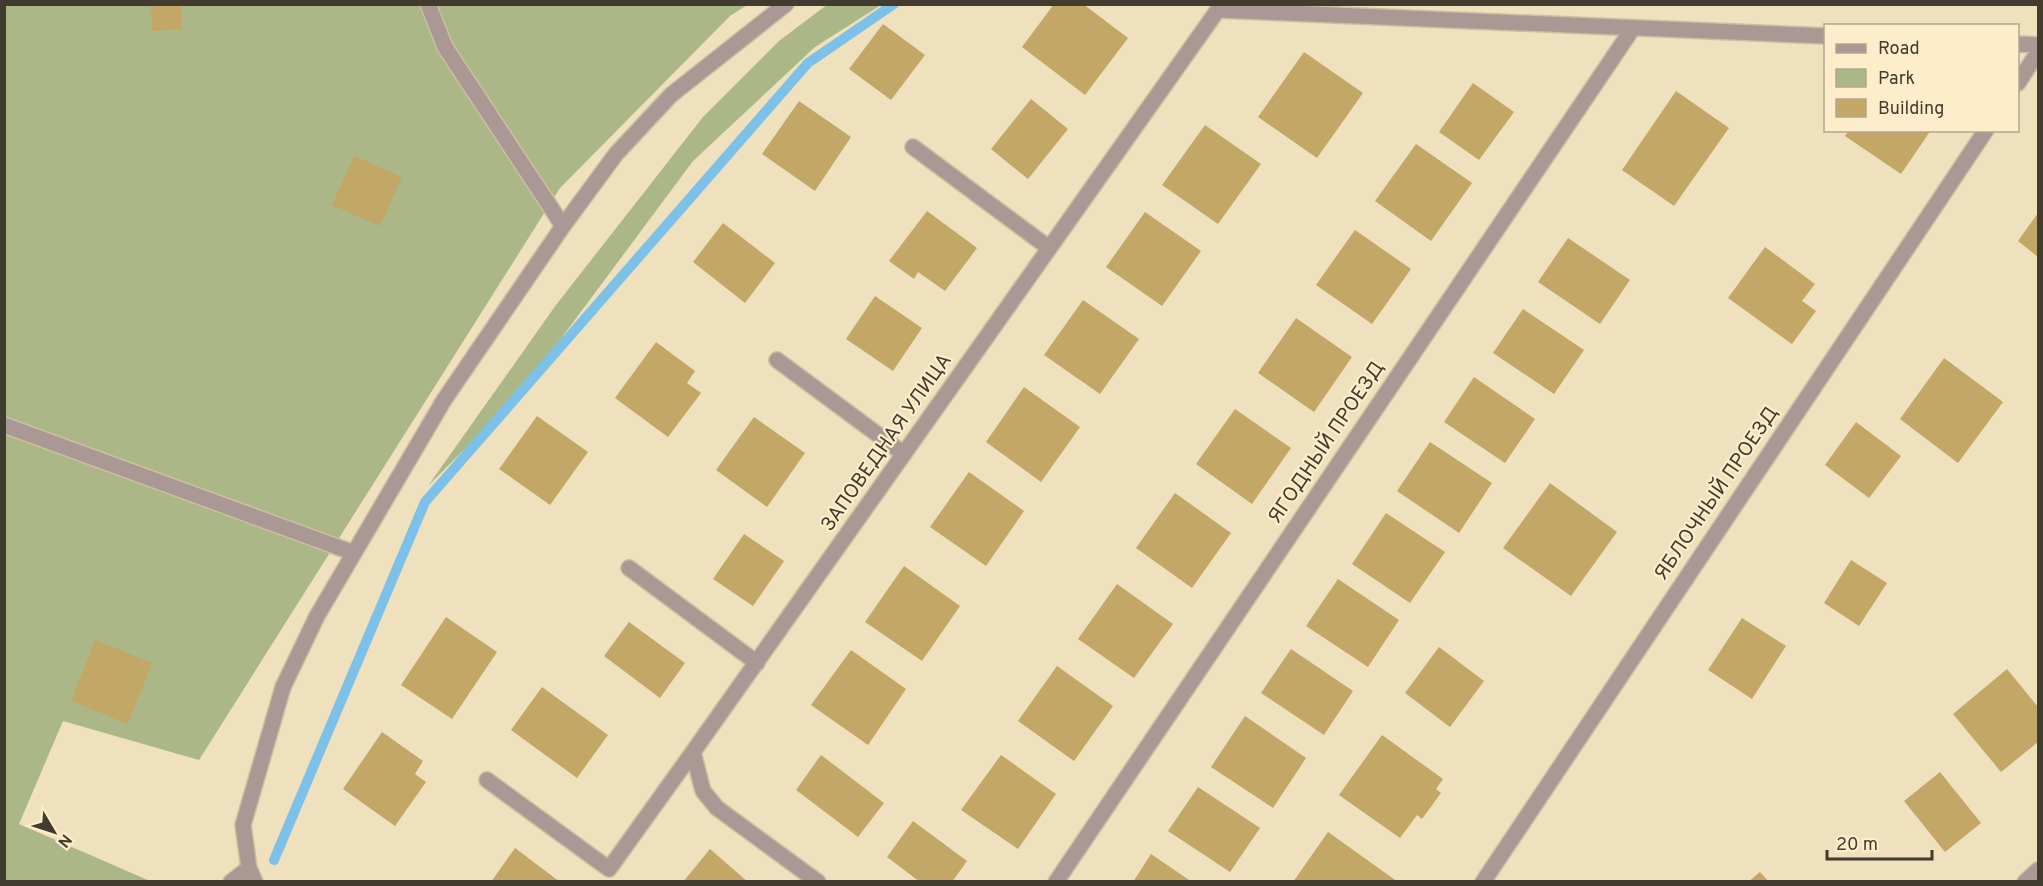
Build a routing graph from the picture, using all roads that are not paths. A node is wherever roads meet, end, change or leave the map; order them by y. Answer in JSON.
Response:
{"nodes":[{"id":1,"x":428,"y":4,"type":"edge"},
{"id":2,"x":786,"y":4,"type":"edge"},
{"id":3,"x":1220,"y":7,"type":"edge"},
{"id":4,"x":1633,"y":28,"type":"junction"},
{"id":5,"x":1824,"y":36,"type":"edge"},
{"id":6,"x":2019,"y":44,"type":"edge"},
{"id":7,"x":2038,"y":45,"type":"edge"},
{"id":8,"x":2038,"y":52,"type":"edge"},
{"id":9,"x":2019,"y":81,"type":"edge"},
{"id":10,"x":1985,"y":132,"type":"edge"},
{"id":11,"x":913,"y":147,"type":"dead end"},
{"id":12,"x":563,"y":226,"type":"junction"},
{"id":13,"x":1049,"y":248,"type":"junction"},
{"id":14,"x":777,"y":360,"type":"dead end"},
{"id":15,"x":4,"y":425,"type":"edge"},
{"id":16,"x":904,"y":454,"type":"junction"},
{"id":17,"x":354,"y":553,"type":"junction"},
{"id":18,"x":629,"y":568,"type":"dead end"},
{"id":19,"x":757,"y":663,"type":"junction"},
{"id":20,"x":693,"y":752,"type":"junction"},
{"id":21,"x":487,"y":780,"type":"dead end"},
{"id":22,"x":2038,"y":870,"type":"edge"},
{"id":23,"x":252,"y":875,"type":"edge"},
{"id":24,"x":812,"y":880,"type":"edge"},
{"id":25,"x":231,"y":882,"type":"edge"},
{"id":26,"x":1056,"y":882,"type":"edge"},
{"id":27,"x":1483,"y":882,"type":"edge"},
{"id":28,"x":2025,"y":882,"type":"edge"}],
"edges":[{"from":1,"to":12,"type":"street"},
{"from":2,"to":12,"type":"street"},
{"from":3,"to":4,"type":"street"},
{"from":3,"to":13,"type":"street","name":"ЗАПОВЕДНАЯ УЛИЦА"},
{"from":4,"to":5,"type":"street"},
{"from":4,"to":26,"type":"street","name":"ЯГОДНЫЙ ПРОЕЗД"},
{"from":6,"to":7,"type":"street"},
{"from":8,"to":9,"type":"street"},
{"from":10,"to":27,"type":"street","name":"ЯБЛОЧНЫЙ ПРОЕЗД"},
{"from":11,"to":13,"type":"street"},
{"from":12,"to":17,"type":"street"},
{"from":13,"to":16,"type":"street","name":"ЗАПОВЕДНАЯ УЛИЦА"},
{"from":14,"to":16,"type":"street"},
{"from":15,"to":17,"type":"street"},
{"from":16,"to":19,"type":"street","name":"ЗАПОВЕДНАЯ УЛИЦА"},
{"from":17,"to":23,"type":"street"},
{"from":18,"to":19,"type":"street"},
{"from":19,"to":20,"type":"street","name":"ЗАПОВЕДНАЯ УЛИЦА"},
{"from":20,"to":21,"type":"street","name":"ЗАПОВЕДНАЯ УЛИЦА"},
{"from":20,"to":24,"type":"street"},
{"from":22,"to":28,"type":"street"},
{"from":23,"to":25,"type":"street"}]}
